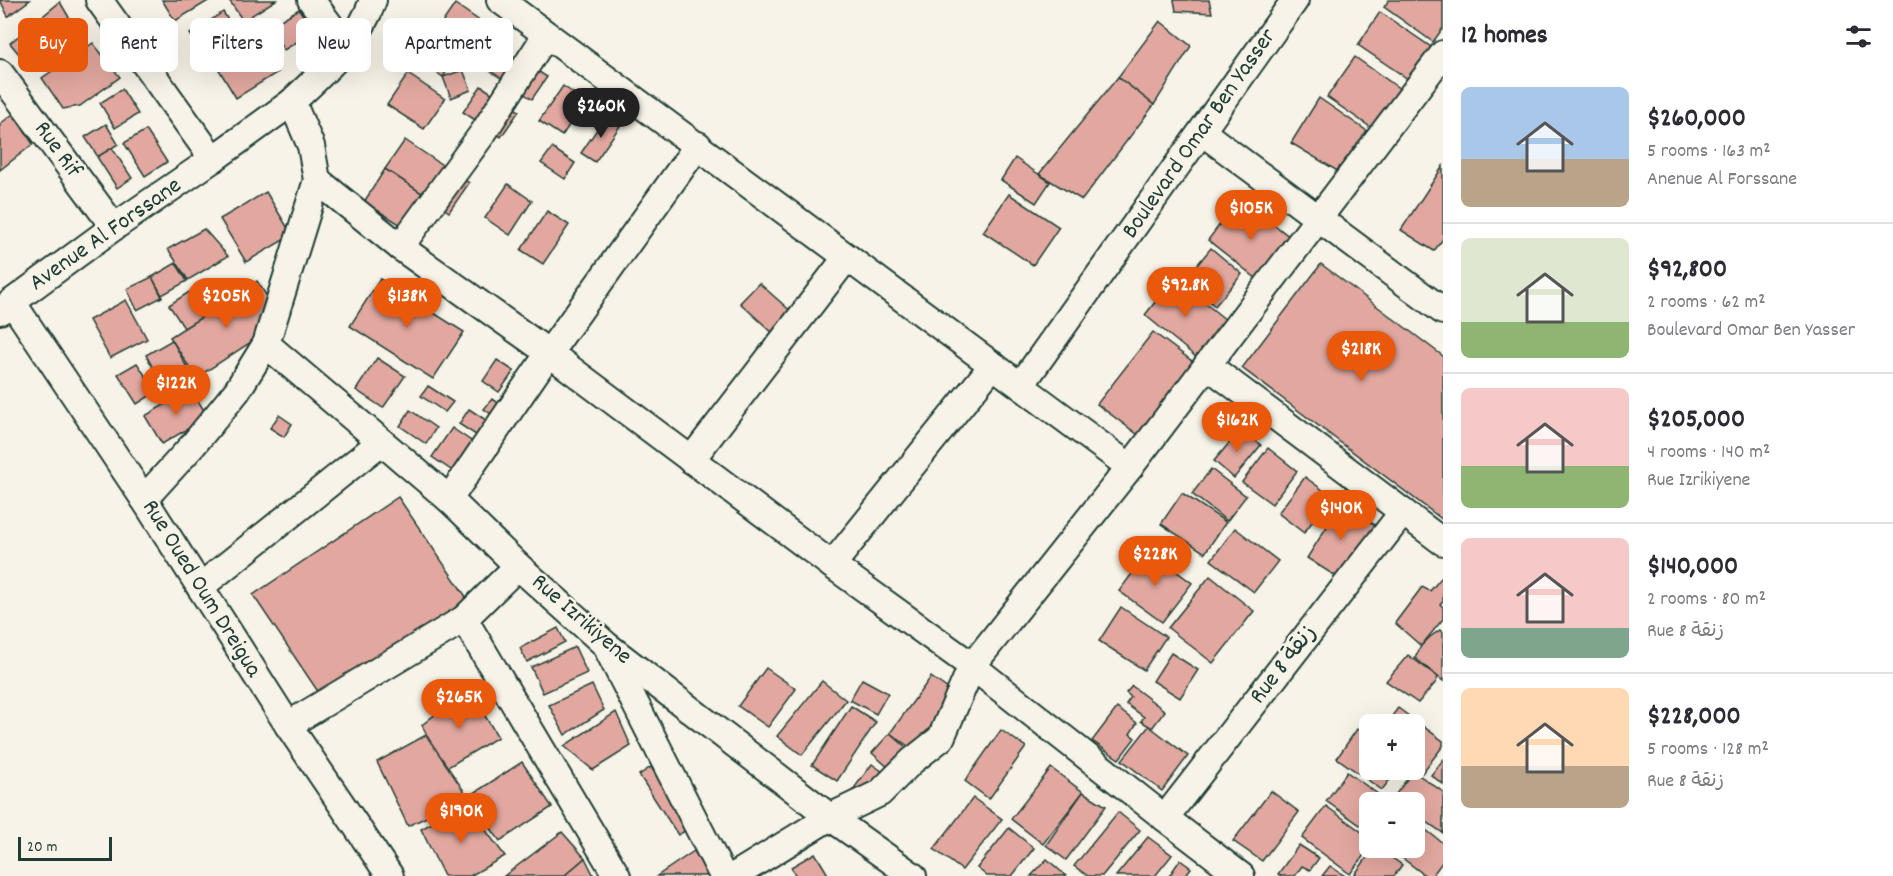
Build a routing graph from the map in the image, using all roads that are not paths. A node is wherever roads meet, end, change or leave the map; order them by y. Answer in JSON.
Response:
{"nodes":[{"id":1,"x":99,"y":0,"type":"edge"},
{"id":2,"x":311,"y":0,"type":"edge"},
{"id":3,"x":374,"y":0,"type":"edge"},
{"id":4,"x":500,"y":0,"type":"edge"},
{"id":5,"x":1295,"y":0,"type":"edge"},
{"id":6,"x":324,"y":18,"type":"edge"},
{"id":7,"x":366,"y":18,"type":"edge"},
{"id":8,"x":546,"y":35,"type":"junction"},
{"id":9,"x":1443,"y":54,"type":"edge"},
{"id":10,"x":323,"y":72,"type":"edge"},
{"id":11,"x":0,"y":73,"type":"edge"},
{"id":12,"x":292,"y":102,"type":"junction"},
{"id":13,"x":1202,"y":132,"type":"junction"},
{"id":14,"x":698,"y":145,"type":"junction"},
{"id":15,"x":213,"y":159,"type":"junction"},
{"id":16,"x":317,"y":180,"type":"junction"},
{"id":17,"x":1318,"y":218,"type":"junction"},
{"id":18,"x":114,"y":227,"type":"junction"},
{"id":19,"x":400,"y":247,"type":"junction"},
{"id":20,"x":847,"y":257,"type":"junction"},
{"id":21,"x":6,"y":306,"type":"edge"},
{"id":22,"x":1443,"y":311,"type":"edge"},
{"id":23,"x":266,"y":344,"type":"junction"},
{"id":24,"x":549,"y":353,"type":"junction"},
{"id":25,"x":993,"y":365,"type":"junction"},
{"id":26,"x":1206,"y":365,"type":"junction"},
{"id":27,"x":1021,"y":385,"type":"junction"},
{"id":28,"x":381,"y":442,"type":"junction"},
{"id":29,"x":690,"y":460,"type":"junction"},
{"id":30,"x":1130,"y":466,"type":"junction"},
{"id":31,"x":144,"y":499,"type":"junction"},
{"id":32,"x":449,"y":499,"type":"junction"},
{"id":33,"x":1403,"y":512,"type":"junction"},
{"id":34,"x":1443,"y":542,"type":"edge"},
{"id":35,"x":832,"y":565,"type":"junction"},
{"id":36,"x":518,"y":566,"type":"junction"},
{"id":37,"x":200,"y":587,"type":"junction"},
{"id":38,"x":464,"y":619,"type":"junction"},
{"id":39,"x":606,"y":645,"type":"junction"},
{"id":40,"x":972,"y":666,"type":"junction"},
{"id":41,"x":288,"y":725,"type":"junction"},
{"id":42,"x":830,"y":817,"type":"junction"},
{"id":43,"x":1165,"y":818,"type":"junction"},
{"id":44,"x":390,"y":876,"type":"edge"},
{"id":45,"x":617,"y":876,"type":"edge"},
{"id":46,"x":723,"y":876,"type":"edge"},
{"id":47,"x":734,"y":876,"type":"edge"},
{"id":48,"x":913,"y":876,"type":"edge"},
{"id":49,"x":1241,"y":876,"type":"edge"}],
"edges":[{"from":1,"to":15,"type":"street"},
{"from":2,"to":6,"type":"street"},
{"from":3,"to":7,"type":"street","name":"Avenue Al Forssane"},
{"from":4,"to":8,"type":"street"},
{"from":5,"to":13,"type":"street","name":"Boulevard Omar Ben Yasser"},
{"from":8,"to":14,"type":"street"},
{"from":8,"to":19,"type":"street"},
{"from":9,"to":17,"type":"street"},
{"from":10,"to":12,"type":"street","name":"Avenue Al Forssane"},
{"from":11,"to":18,"type":"street","name":"Rue Rif"},
{"from":12,"to":15,"type":"street","name":"Avenue Al Forssane"},
{"from":12,"to":16,"type":"street"},
{"from":13,"to":17,"type":"street"},
{"from":13,"to":27,"type":"street","name":"Boulevard Omar Ben Yasser"},
{"from":14,"to":20,"type":"street"},
{"from":14,"to":24,"type":"street"},
{"from":15,"to":18,"type":"street","name":"Avenue Al Forssane"},
{"from":16,"to":19,"type":"street"},
{"from":16,"to":23,"type":"street"},
{"from":17,"to":22,"type":"street"},
{"from":17,"to":26,"type":"street"},
{"from":18,"to":21,"type":"street","name":"Avenue Al Forssane"},
{"from":19,"to":24,"type":"street"},
{"from":20,"to":25,"type":"street"},
{"from":20,"to":29,"type":"street"},
{"from":21,"to":31,"type":"street","name":"Rue Oued Oum Dreigua"},
{"from":23,"to":28,"type":"street","name":"Rue Izrikiyene"},
{"from":23,"to":31,"type":"street"},
{"from":24,"to":29,"type":"street"},
{"from":24,"to":32,"type":"street"},
{"from":25,"to":27,"type":"street"},
{"from":25,"to":35,"type":"street"},
{"from":26,"to":30,"type":"street"},
{"from":26,"to":33,"type":"street"},
{"from":27,"to":30,"type":"street"},
{"from":28,"to":32,"type":"street","name":"Rue Izrikiyene"},
{"from":28,"to":37,"type":"street"},
{"from":29,"to":35,"type":"street"},
{"from":30,"to":40,"type":"street"},
{"from":31,"to":37,"type":"street","name":"Rue Oued Oum Dreigua"},
{"from":32,"to":36,"type":"street","name":"Rue Izrikiyene"},
{"from":33,"to":34,"type":"street"},
{"from":33,"to":43,"type":"street","name":"Rue 8 زنقة"},
{"from":35,"to":40,"type":"street"},
{"from":36,"to":38,"type":"street"},
{"from":36,"to":39,"type":"street","name":"Rue Izrikiyene"},
{"from":37,"to":41,"type":"street","name":"Rue Oued Oum Dreigua"},
{"from":38,"to":41,"type":"street"},
{"from":38,"to":45,"type":"street"},
{"from":39,"to":42,"type":"street","name":"Rue Izrikiyene"},
{"from":39,"to":46,"type":"street"},
{"from":40,"to":42,"type":"street"},
{"from":40,"to":43,"type":"street"},
{"from":41,"to":44,"type":"street","name":"Rue Oued Oum Dreigua"},
{"from":42,"to":47,"type":"street"},
{"from":42,"to":48,"type":"street","name":"Rue Izrikiyene"},
{"from":43,"to":49,"type":"street"}]}
